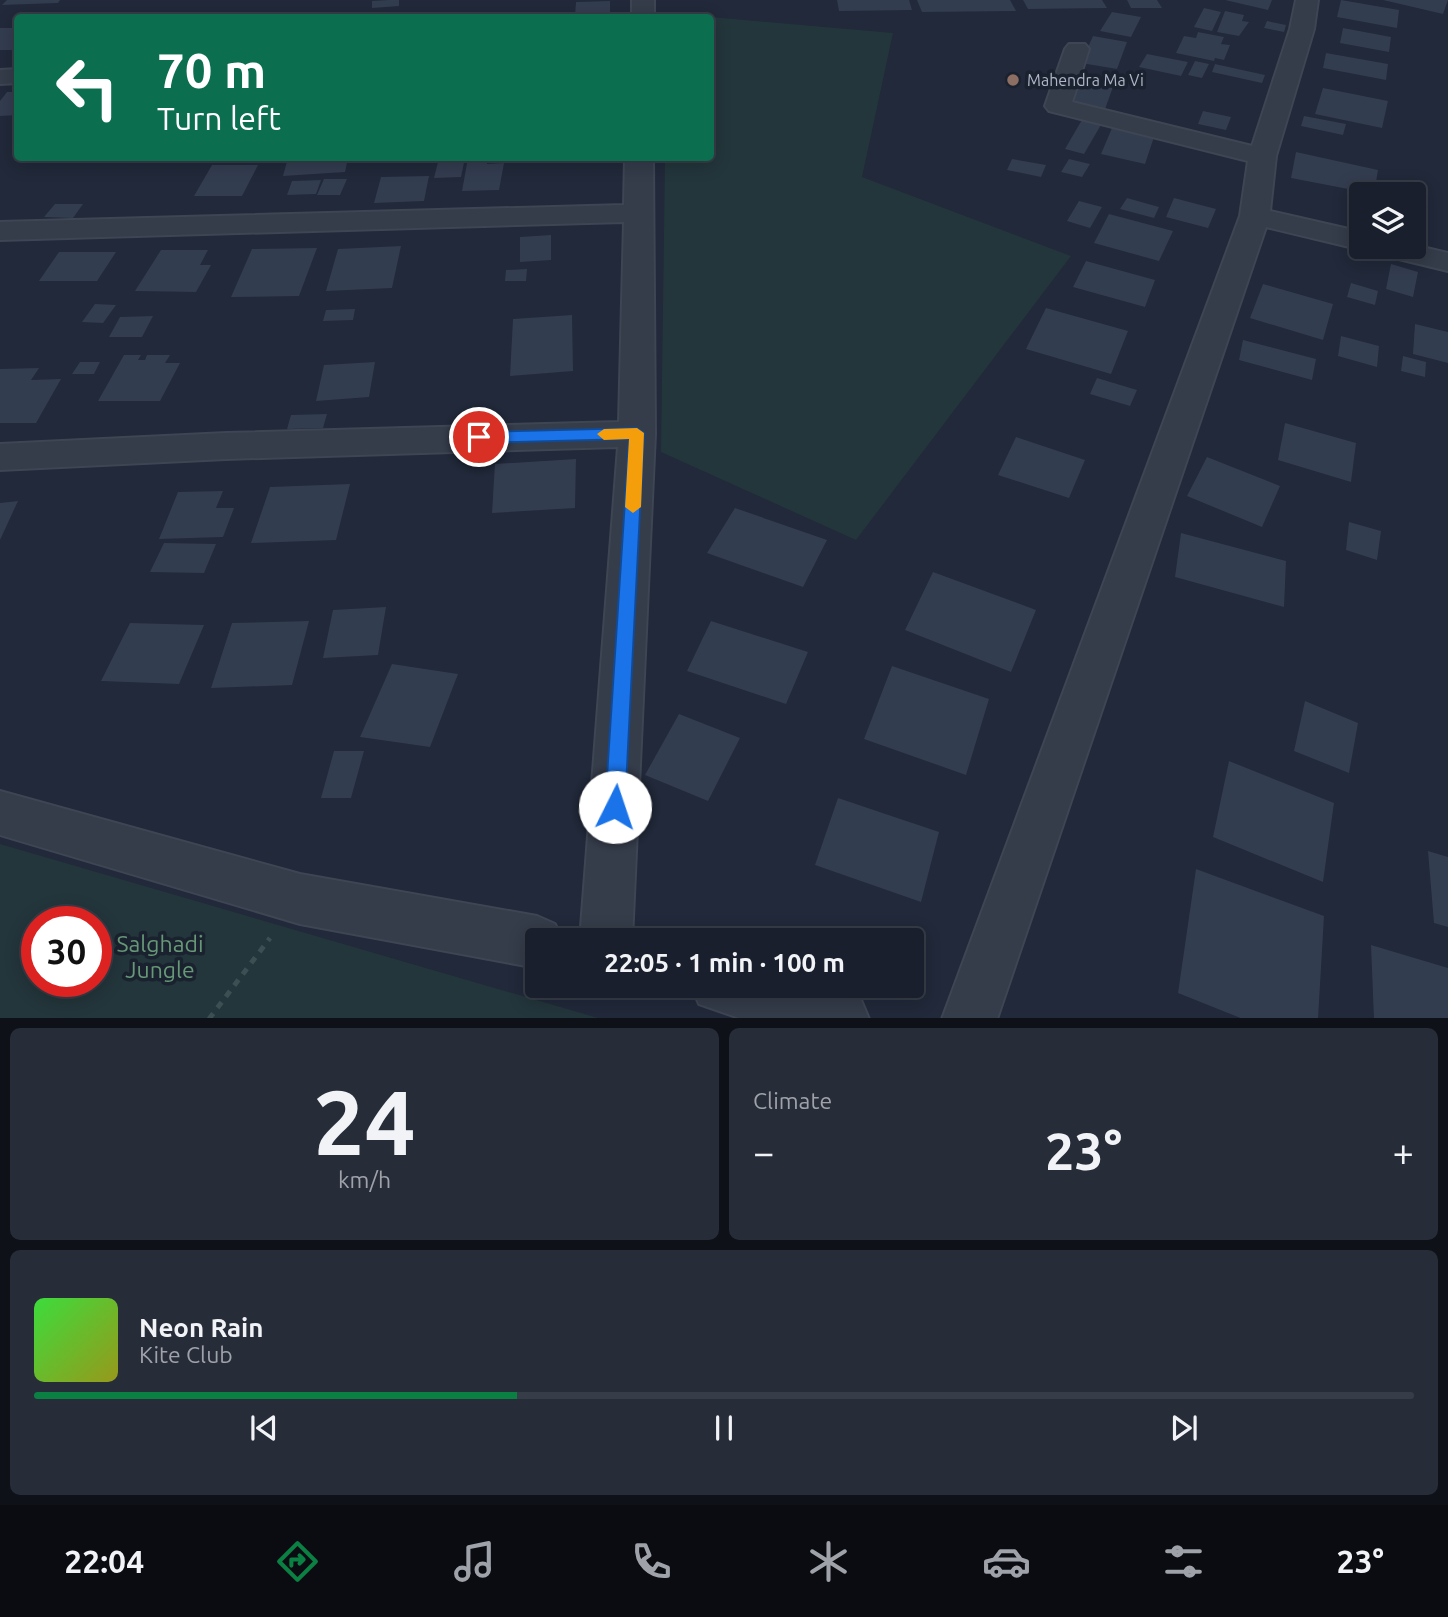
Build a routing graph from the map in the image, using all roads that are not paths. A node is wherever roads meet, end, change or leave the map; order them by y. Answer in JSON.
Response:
{"nodes":[{"id":1,"x":1307,"y":0,"type":"edge"},
{"id":2,"x":1077,"y":49,"type":"dead end"},
{"id":3,"x":1262,"y":156,"type":"junction"},
{"id":4,"x":639,"y":161,"type":"edge"},
{"id":5,"x":639,"y":213,"type":"junction"},
{"id":6,"x":1255,"y":216,"type":"junction"},
{"id":7,"x":0,"y":231,"type":"edge"},
{"id":8,"x":1349,"y":238,"type":"edge"},
{"id":9,"x":1426,"y":257,"type":"edge"},
{"id":10,"x":1448,"y":262,"type":"edge"},
{"id":11,"x":637,"y":433,"type":"junction"},
{"id":12,"x":0,"y":457,"type":"edge"},
{"id":13,"x":0,"y":813,"type":"edge"},
{"id":14,"x":607,"y":928,"type":"edge"},
{"id":15,"x":525,"y":940,"type":"edge"},
{"id":16,"x":767,"y":998,"type":"edge"},
{"id":17,"x":842,"y":1018,"type":"edge"},
{"id":18,"x":969,"y":1018,"type":"edge"}],
"edges":[{"from":1,"to":3,"type":"street"},
{"from":2,"to":3,"type":"street"},
{"from":3,"to":6,"type":"street"},
{"from":4,"to":5,"type":"street"},
{"from":5,"to":7,"type":"street"},
{"from":5,"to":11,"type":"street"},
{"from":6,"to":8,"type":"street"},
{"from":6,"to":18,"type":"street"},
{"from":9,"to":10,"type":"street"},
{"from":11,"to":12,"type":"street"},
{"from":11,"to":14,"type":"street"},
{"from":13,"to":15,"type":"street"},
{"from":16,"to":17,"type":"street"}]}
